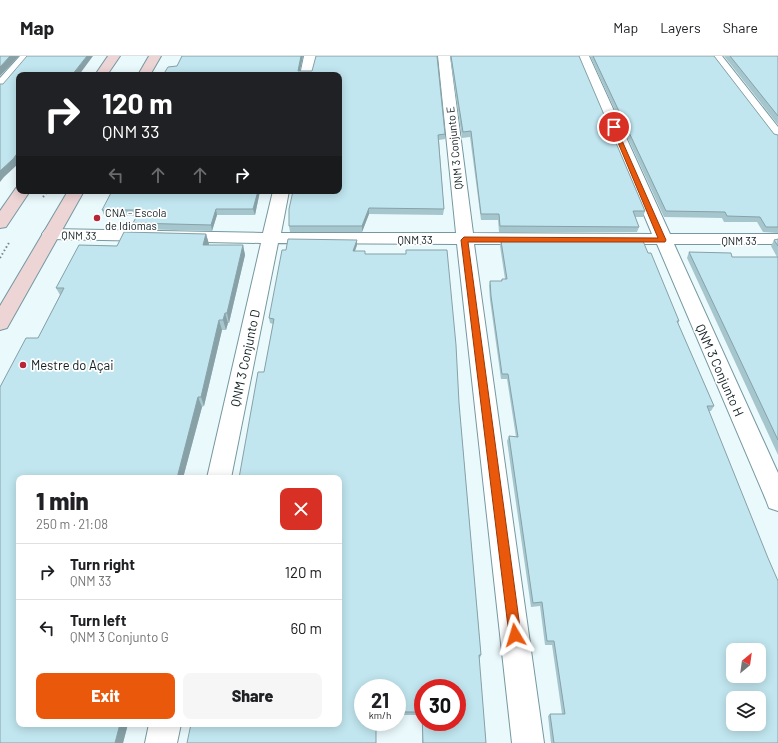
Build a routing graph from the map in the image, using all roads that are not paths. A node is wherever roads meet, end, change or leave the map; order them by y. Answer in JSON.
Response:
{"nodes":[{"id":1,"x":27,"y":56,"type":"edge"},
{"id":2,"x":114,"y":56,"type":"edge"},
{"id":3,"x":146,"y":56,"type":"edge"},
{"id":4,"x":155,"y":56,"type":"edge"},
{"id":5,"x":310,"y":56,"type":"edge"},
{"id":6,"x":444,"y":56,"type":"edge"},
{"id":7,"x":583,"y":56,"type":"edge"},
{"id":8,"x":716,"y":56,"type":"edge"},
{"id":9,"x":103,"y":72,"type":"edge"},
{"id":10,"x":143,"y":72,"type":"edge"},
{"id":11,"x":145,"y":72,"type":"edge"},
{"id":12,"x":307,"y":72,"type":"edge"},
{"id":13,"x":0,"y":86,"type":"edge"},
{"id":14,"x":778,"y":136,"type":"edge"},
{"id":15,"x":20,"y":194,"type":"edge"},
{"id":16,"x":74,"y":194,"type":"edge"},
{"id":17,"x":281,"y":194,"type":"edge"},
{"id":18,"x":0,"y":223,"type":"edge"},
{"id":19,"x":51,"y":234,"type":"junction"},
{"id":20,"x":271,"y":238,"type":"junction"},
{"id":21,"x":778,"y":239,"type":"edge"},
{"id":22,"x":464,"y":240,"type":"junction"},
{"id":23,"x":663,"y":240,"type":"junction"},
{"id":24,"x":0,"y":322,"type":"edge"},
{"id":25,"x":220,"y":475,"type":"edge"},
{"id":26,"x":778,"y":500,"type":"edge"},
{"id":27,"x":164,"y":727,"type":"edge"},
{"id":28,"x":161,"y":743,"type":"edge"},
{"id":29,"x":528,"y":743,"type":"edge"}],
"edges":[{"from":1,"to":13,"type":"street"},
{"from":2,"to":9,"type":"main road"},
{"from":3,"to":10,"type":"main road"},
{"from":4,"to":11,"type":"main road"},
{"from":5,"to":12,"type":"street"},
{"from":6,"to":22,"type":"street","name":"QNM 3 Conjunto E"},
{"from":7,"to":23,"type":"street","name":"QNM 3 Conjunto H"},
{"from":8,"to":14,"type":"street"},
{"from":15,"to":18,"type":"main road"},
{"from":16,"to":19,"type":"main road"},
{"from":17,"to":20,"type":"street","name":"QNM 3 Conjunto D"},
{"from":19,"to":20,"type":"street","name":"QNM 33"},
{"from":19,"to":24,"type":"main road"},
{"from":20,"to":22,"type":"street","name":"QNM 33"},
{"from":20,"to":25,"type":"street","name":"QNM 3 Conjunto D"},
{"from":21,"to":23,"type":"street","name":"QNM 33"},
{"from":22,"to":23,"type":"street","name":"QNM 33"},
{"from":22,"to":29,"type":"street","name":"QNM 3 Conjunto E"},
{"from":23,"to":26,"type":"street","name":"QNM 3 Conjunto H"},
{"from":27,"to":28,"type":"street"}]}
